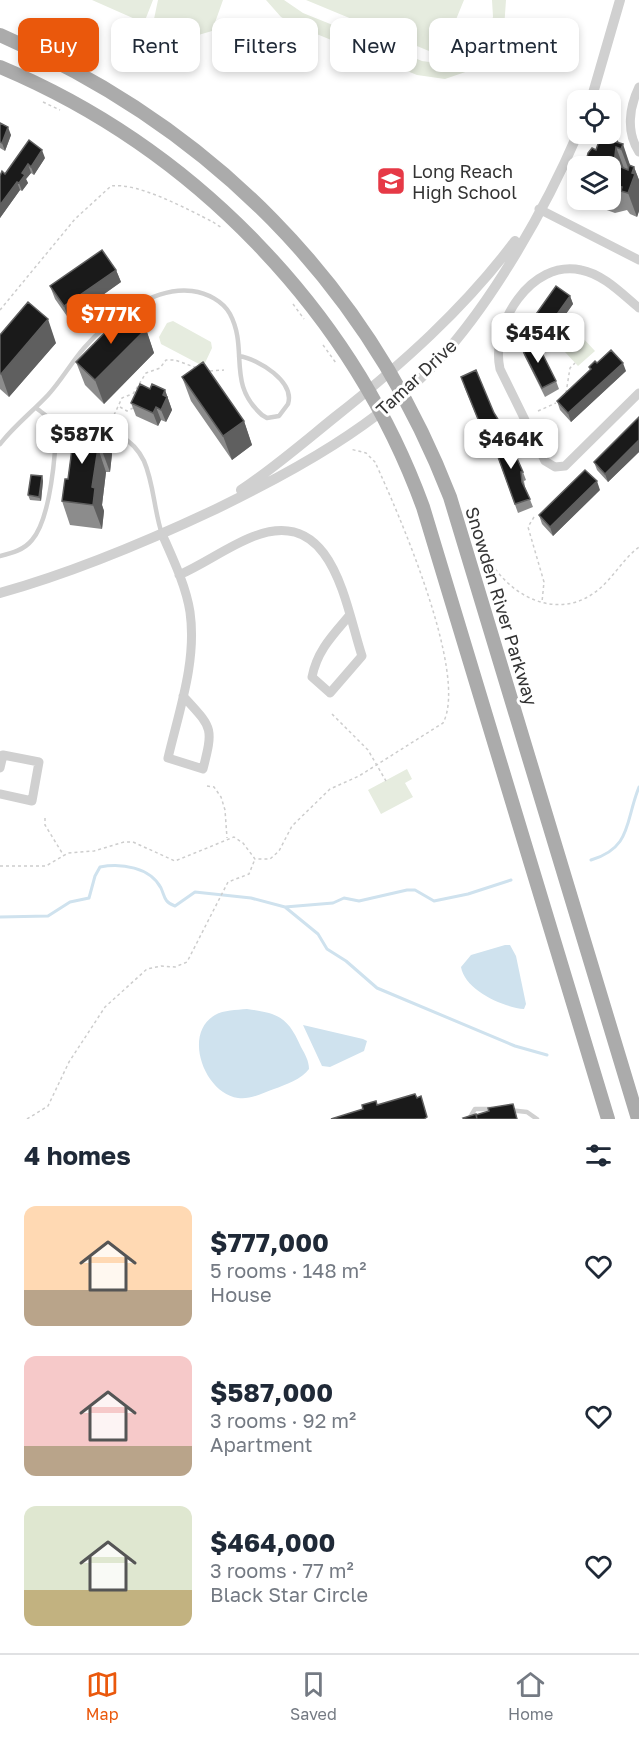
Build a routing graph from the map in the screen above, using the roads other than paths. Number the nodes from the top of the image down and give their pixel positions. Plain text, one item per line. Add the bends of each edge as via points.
1 (620, 0) edge
2 (0, 35) edge
3 (0, 67) edge
4 (639, 87) edge
5 (594, 90) edge
6 (572, 144) edge
7 (639, 152) edge
8 (539, 209) junction
9 (639, 260) edge
10 (639, 308) edge
11 (239, 356) junction
12 (392, 372) junction
13 (369, 391) junction
14 (404, 393) junction
15 (639, 393) edge
16 (36, 408) junction
17 (381, 411) junction
18 (56, 423) junction
19 (0, 444) edge
20 (211, 511) junction
21 (162, 534) junction
22 (0, 556) edge
23 (179, 575) junction
24 (0, 593) edge
25 (349, 616) junction
26 (183, 696) junction
27 (0, 768) edge
28 (0, 794) edge
29 (469, 1119) edge
30 (537, 1119) edge
31 (608, 1119) edge
32 (638, 1119) edge

1 - 5 street
2 - 12 main road, Snowden River Parkway via 75,70 144,111 219,169 288,234 362,327
3 - 13 main road via 62,96 127,134 202,192 296,286
4 - 7 street via 630,120 631,136
6 - 8 street, Tamar Drive
8 - 9 street
8 - 12 street, Tamar Drive via 475,289
8 - 14 street, Tamar Drive via 468,326
10 - 15 street via 590,272 569,269 547,273 527,289 508,316 497,354 500,369 545,461 555,467 565,466
11 - 11 lane via 242,390 249,402 267,418 279,416 288,404 287,391 265,364
11 - 16 lane via 230,315 218,302 185,290 157,293 96,336
12 - 13 street, Tamar Drive
12 - 14 main road, Snowden River Parkway
13 - 17 main road
13 - 20 street, Tamar Drive
14 - 17 street, Tamar Drive
14 - 32 main road, Snowden River Parkway via 450,497
16 - 18 lane
16 - 19 lane
17 - 20 street, Tamar Drive via 309,460
17 - 31 main road via 409,467 423,507
18 - 21 lane via 104,429 137,450 148,471
18 - 22 lane via 42,524 23,548
20 - 21 street, Tamar Drive
21 - 23 street
21 - 24 street, Tamar Drive via 74,570
23 - 25 street via 252,537 267,532 290,532 315,543 329,558
23 - 26 street via 191,626 191,657
25 - 25 street via 362,656 330,693 312,677 314,666 325,644
26 - 26 street via 168,758 203,769 210,731
27 - 28 street via 3,755 39,762 32,801
29 - 30 lane via 479,1108 527,1112

